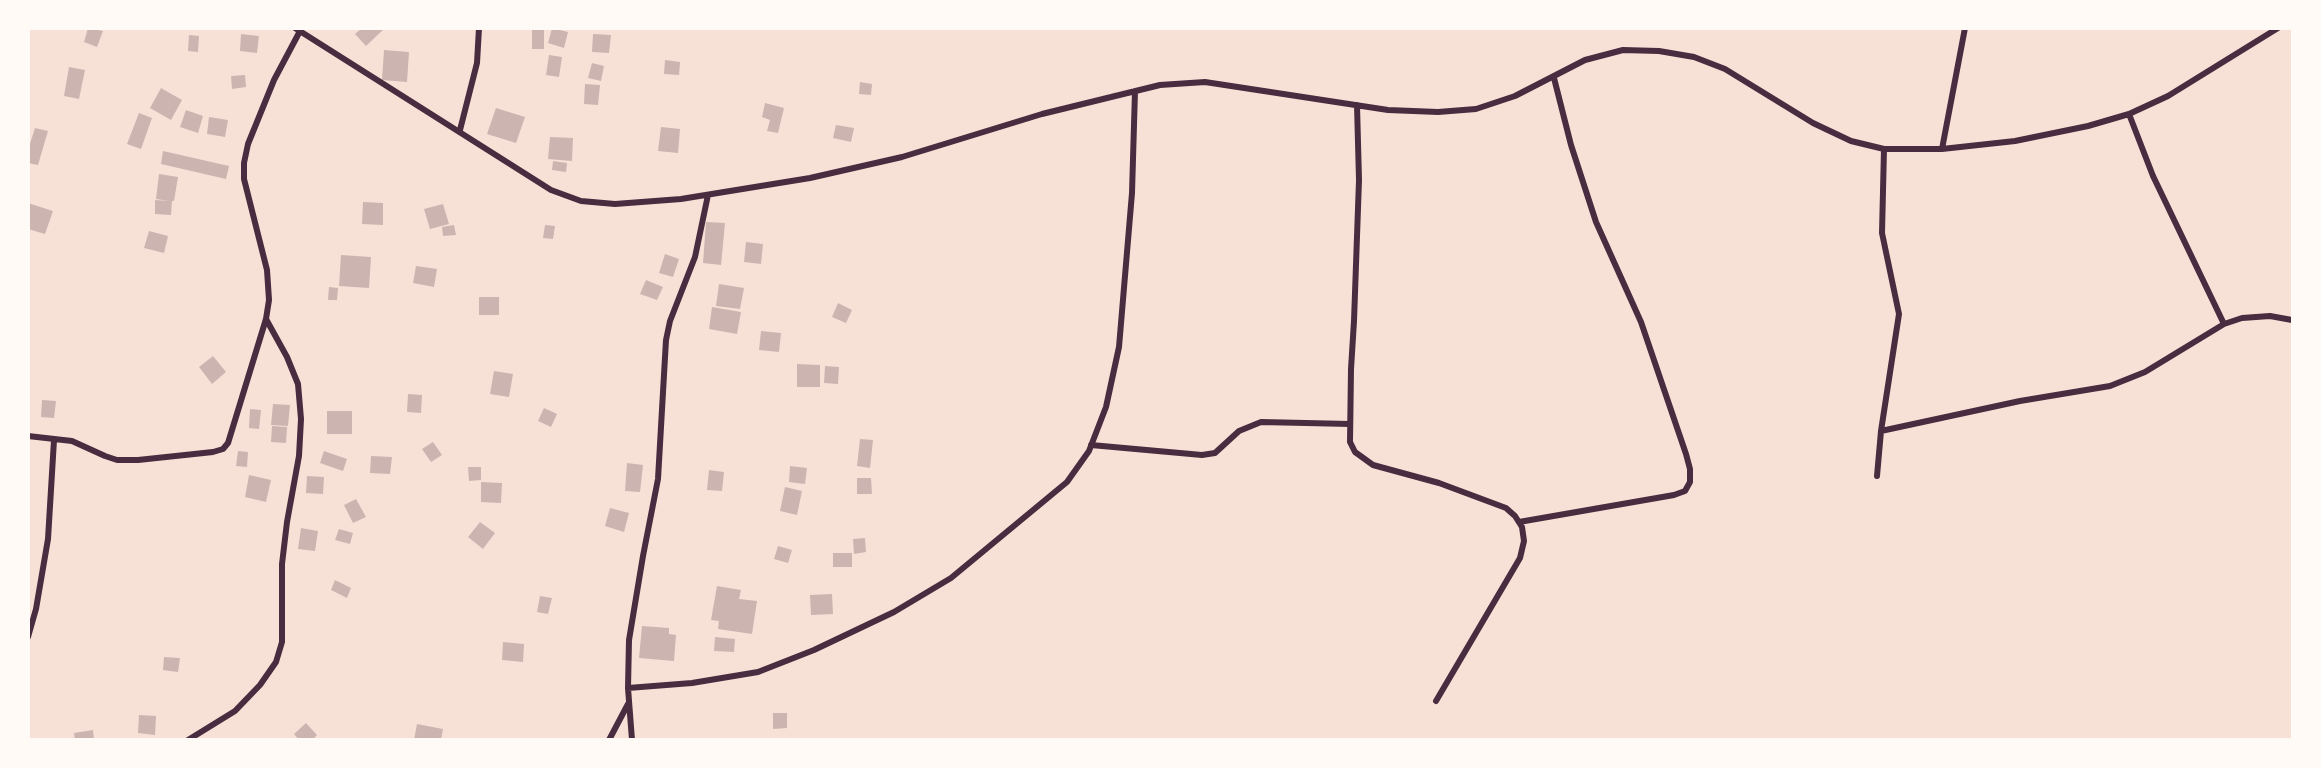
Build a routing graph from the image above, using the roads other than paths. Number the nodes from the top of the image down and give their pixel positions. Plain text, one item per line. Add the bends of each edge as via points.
1 (479, 28) edge
2 (1965, 28) edge
3 (2278, 28) edge
4 (298, 30) edge
5 (1554, 78) junction
6 (1135, 91) junction
7 (1357, 105) junction
8 (2129, 114) junction
9 (460, 130) junction
10 (1884, 149) junction
11 (1941, 149) junction
12 (708, 195) junction
13 (266, 319) junction
14 (2292, 320) edge
15 (2224, 324) junction
16 (1350, 424) junction
17 (1881, 431) junction
18 (28, 436) edge
19 (54, 440) junction
20 (1091, 445) junction
21 (1877, 476) dead end
22 (1519, 522) junction
23 (28, 637) edge
24 (628, 688) junction
25 (1436, 701) dead end
26 (628, 704) junction
27 (188, 740) edge
28 (609, 740) edge
29 (632, 740) edge

1 - 9 street via 477,63
2 - 11 street
3 - 8 street via 2178,90
4 - 9 street
4 - 13 street via 248,144 244,163 244,178 267,270
5 - 7 street via 1476,109 1438,112
5 - 10 street via 1585,60 1623,50 1694,57 1725,69 1813,123 1851,141
5 - 22 street via 1596,222 1641,322 1686,454 1690,482 1684,491 1674,495
6 - 7 street via 1205,82
6 - 12 street via 1042,114 902,157
6 - 20 street via 1132,193 1119,347 1106,407
7 - 16 street via 1359,180
8 - 11 street via 2015,141
8 - 15 street via 2153,177
9 - 12 street via 551,190 581,201 615,204
10 - 11 street
10 - 17 street via 1882,233 1899,314
12 - 24 street via 695,257 666,340 658,479 629,640
13 - 19 street via 231,435 223,449 117,460 72,441
13 - 27 street via 298,384 301,419 282,564 282,642 276,662 260,685 235,711
14 - 15 street via 2270,316
15 - 17 street via 2124,382
16 - 20 street via 1261,422 1239,431 1215,453 1202,455
16 - 22 street via 1354,452 1374,465 1439,483 1506,508
17 - 21 street
18 - 19 street
19 - 23 street via 48,538
20 - 24 street via 1067,482 951,578 894,612 758,672
22 - 25 street via 1524,541 1520,558
24 - 26 street
26 - 28 street
26 - 29 street

